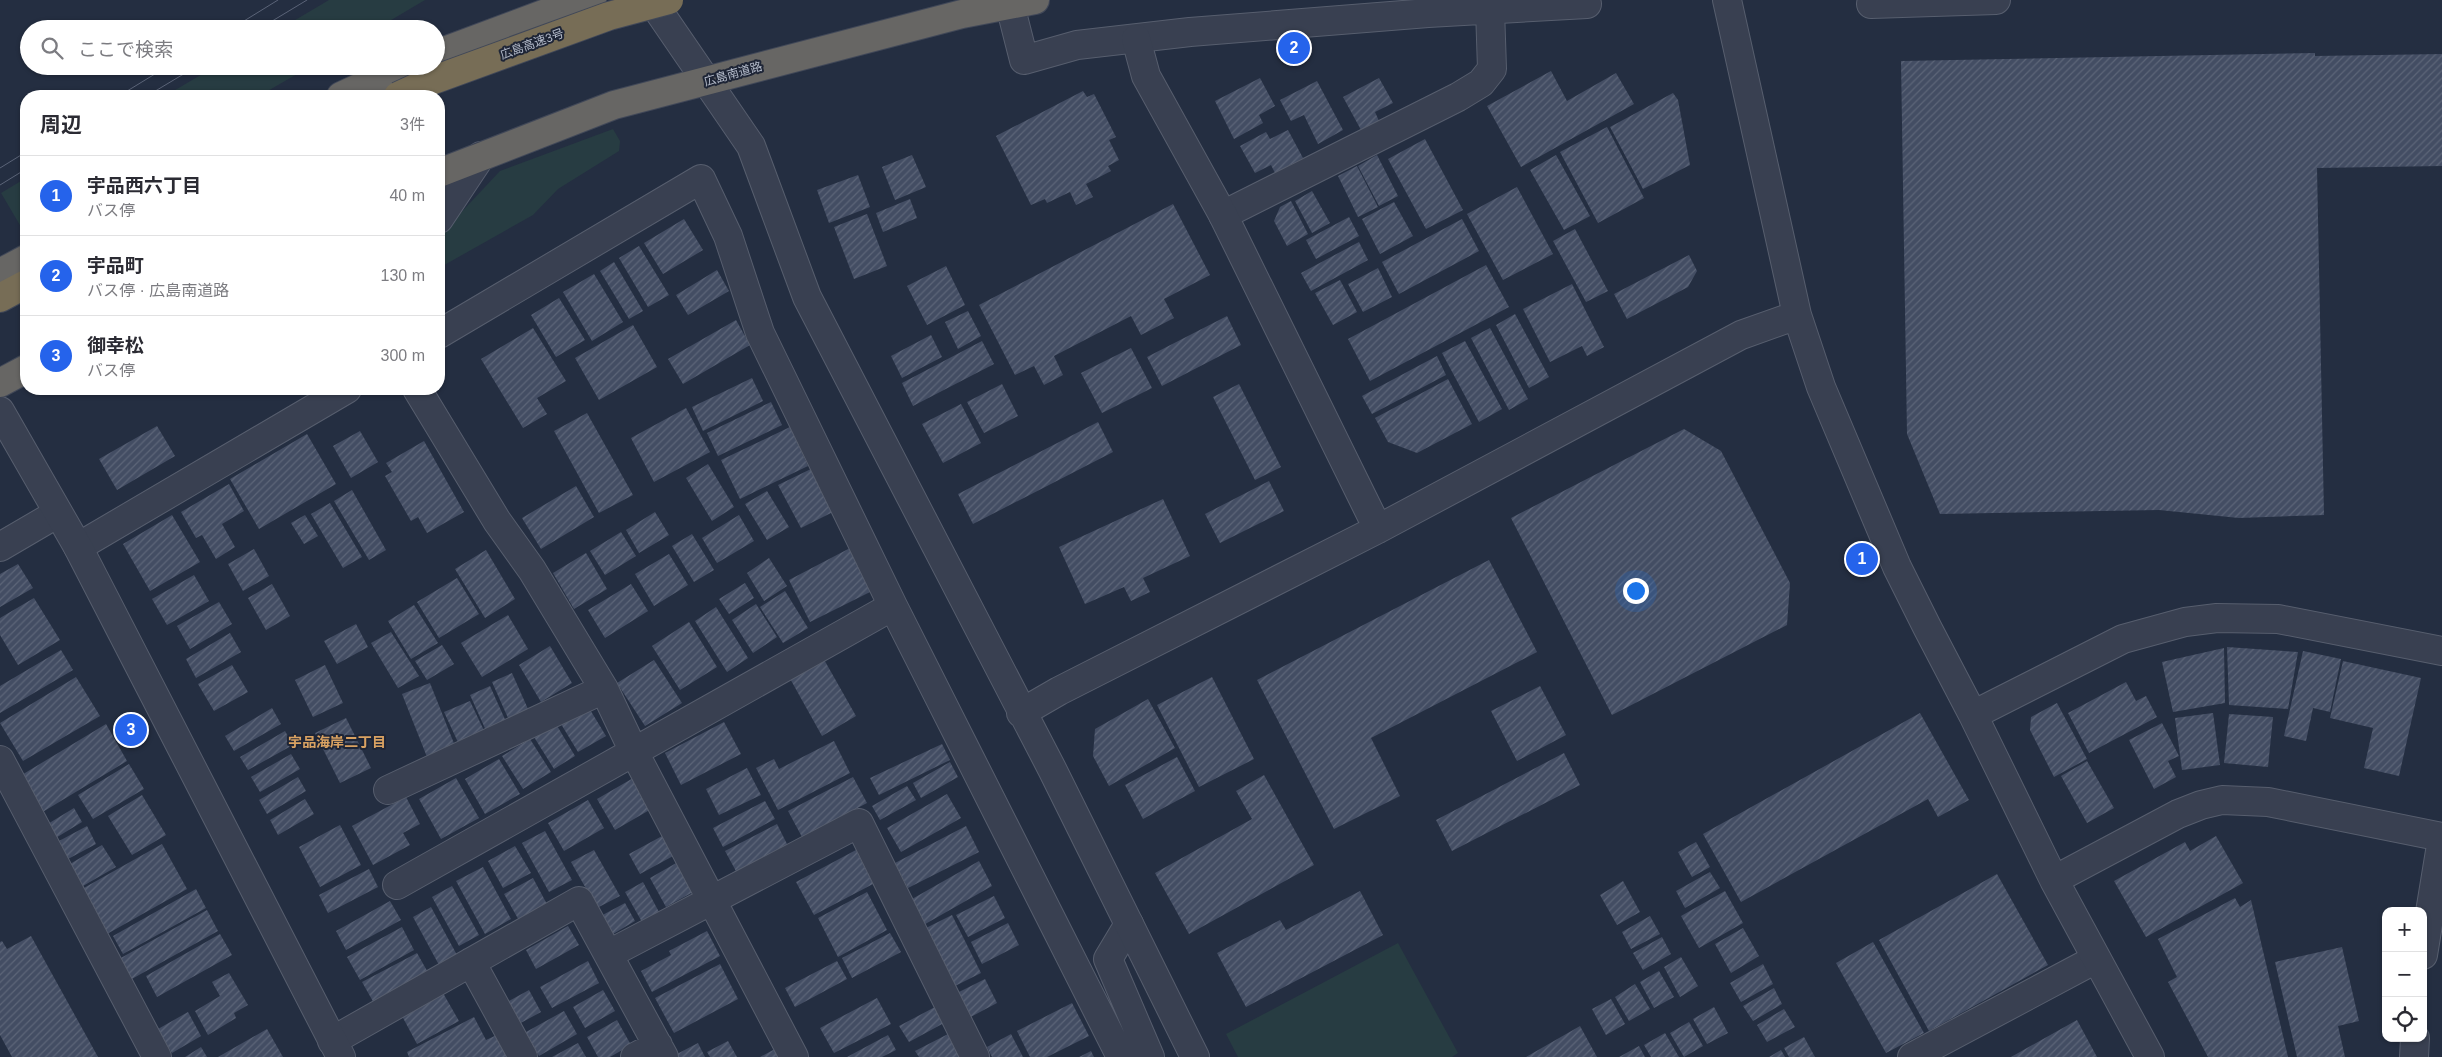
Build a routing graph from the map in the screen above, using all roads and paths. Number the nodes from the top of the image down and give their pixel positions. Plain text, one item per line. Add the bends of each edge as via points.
1 (592, 0) edge
2 (651, 0) edge
3 (669, 0) edge
4 (1727, 0) edge
5 (1996, 0) edge
6 (1023, 2) edge
7 (1587, 4) dead end
8 (1871, 4) dead end
9 (1435, 7) edge
10 (1490, 10) junction
11 (1136, 39) junction
12 (445, 51) edge
13 (386, 75) edge
14 (708, 82) junction
15 (353, 90) edge
16 (411, 90) edge
17 (480, 156) junction
18 (445, 171) edge
19 (445, 210) edge
20 (1223, 214) junction
21 (20, 262) edge
22 (0, 273) edge
23 (20, 287) edge
24 (0, 298) edge
25 (1797, 315) junction
26 (445, 330) edge
27 (20, 372) edge
28 (0, 382) edge
29 (337, 395) edge
30 (421, 395) edge
31 (0, 411) edge
32 (58, 513) junction
33 (1378, 529) junction
34 (0, 547) edge
35 (78, 547) junction
36 (893, 606) junction
37 (2442, 650) edge
38 (604, 689) junction
39 (1021, 713) junction
40 (1973, 715) junction
41 (633, 750) junction
42 (0, 760) edge
43 (388, 790) dead end
44 (2442, 838) edge
45 (2054, 880) junction
46 (397, 885) dead end
47 (712, 900) junction
48 (1129, 924) junction
49 (2423, 952) edge
50 (609, 954) junction
51 (2096, 959) junction
52 (471, 962) junction
53 (2415, 1042) edge
54 (337, 1049) edge
55 (653, 1053) edge
56 (157, 1057) edge
57 (523, 1057) edge
58 (794, 1057) edge
59 (976, 1057) edge
60 (1120, 1057) edge
61 (1150, 1057) edge
62 (1195, 1057) edge
63 (1912, 1057) edge
64 (2150, 1057) edge
65 (2414, 1057) edge

1 - 12 highway via 554,10
2 - 14 street
3 - 16 highway, 広島高速3号, bridge via 609,16
4 - 25 street
5 - 8 street
6 - 11 street via 1024,60 1078,46
6 - 14 highway, 広島南道路 via 962,14
7 - 10 street
9 - 10 street
9 - 11 street
10 - 20 street via 1492,69 1481,83
11 - 20 street via 1146,76
13 - 15 highway
14 - 17 highway, 広島南道路 via 614,105
14 - 39 street via 752,146 807,297
17 - 18 highway, 広島南道路
17 - 19 street
20 - 33 street
21 - 22 highway
23 - 24 highway
25 - 33 street via 1741,335
25 - 40 street via 1820,387 1897,567
26 - 36 street via 701,179 728,236 760,333
27 - 28 highway
29 - 35 street
30 - 38 street
31 - 32 street
32 - 34 street
32 - 35 street
33 - 39 street
35 - 54 street
36 - 41 street
36 - 60 street
37 - 40 street via 2278,619 2217,618 2186,622 2123,639
38 - 41 street
38 - 43 street
39 - 48 street
40 - 45 street
41 - 46 street
41 - 47 street
42 - 56 street
44 - 45 street via 2268,802 2222,800 2178,814
44 - 49 street
45 - 51 street
47 - 50 street
47 - 58 street
47 - 59 street via 859,823
48 - 61 street via 1108,959
48 - 62 street
50 - 52 street via 579,901
50 - 55 street
51 - 63 street
51 - 64 street
52 - 54 street
52 - 57 street
53 - 65 street

